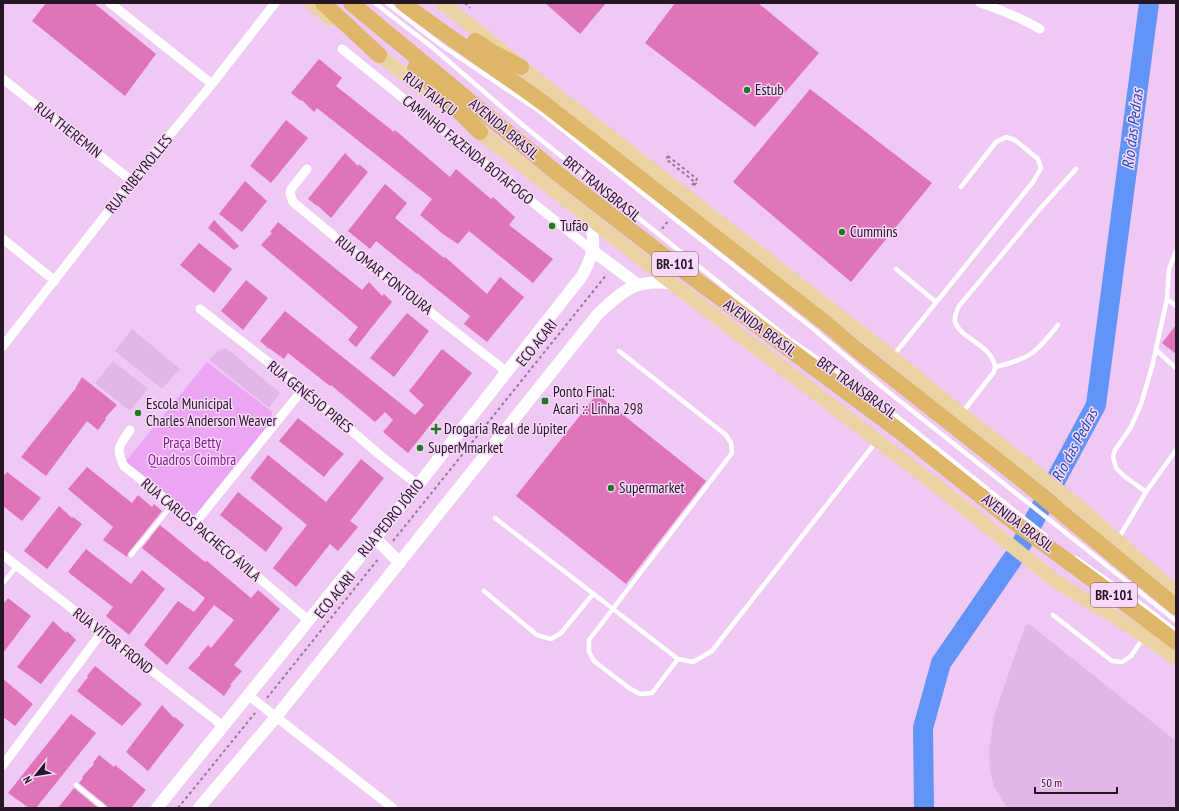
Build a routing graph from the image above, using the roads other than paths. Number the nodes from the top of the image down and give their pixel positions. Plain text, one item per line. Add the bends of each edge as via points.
1 (110, 3) edge
2 (274, 3) edge
3 (311, 3) edge
4 (322, 3) edge
5 (345, 3) edge
6 (351, 3) edge
7 (375, 3) edge
8 (387, 3) edge
9 (403, 3) edge
10 (416, 3) edge
11 (442, 3) edge
12 (980, 3) edge
13 (1040, 29) dead end
14 (342, 49) dead end
15 (379, 55) junction
16 (521, 67) junction
17 (3, 79) edge
18 (212, 84) junction
19 (480, 132) junction
20 (307, 169) dead end
21 (1076, 169) dead end
22 (132, 181) junction
23 (961, 187) dead end
24 (586, 215) junction
25 (3, 239) edge
26 (593, 251) junction
27 (1176, 251) edge
28 (896, 269) dead end
29 (55, 281) junction
30 (637, 284) junction
31 (673, 284) junction
32 (1168, 299) junction
33 (936, 302) junction
34 (1176, 306) edge
35 (200, 309) dead end
36 (1058, 325) dead end
37 (3, 346) edge
38 (1156, 350) junction
39 (619, 351) dead end
40 (892, 357) junction
41 (995, 367) junction
42 (1176, 368) edge
43 (507, 372) junction
44 (303, 389) junction
45 (961, 414) junction
46 (130, 430) dead end
47 (877, 440) junction
48 (1176, 450) edge
49 (1026, 474) junction
50 (418, 485) junction
51 (1146, 492) junction
52 (172, 505) junction
53 (1009, 512) junction
54 (495, 518) dead end
55 (1072, 520) junction
56 (195, 523) junction
57 (375, 538) junction
58 (1117, 541) junction
59 (3, 555) edge
60 (131, 555) dead end
61 (1072, 555) dead end
62 (400, 563) junction
63 (17, 566) junction
64 (3, 583) edge
65 (484, 591) dead end
66 (1176, 593) edge
67 (594, 594) junction
68 (1176, 607) edge
69 (614, 609) junction
70 (1053, 616) dead end
71 (308, 620) junction
72 (1176, 622) edge
73 (1176, 631) edge
74 (102, 632) junction
75 (1145, 636) junction
76 (1176, 642) edge
77 (1176, 658) edge
78 (678, 659) junction
79 (248, 695) junction
80 (276, 717) junction
81 (223, 726) junction
82 (3, 765) edge
83 (76, 786) dead end
84 (104, 808) edge
85 (158, 808) edge
86 (199, 808) edge
87 (393, 808) edge

1 - 18 street
2 - 18 street, RUA RIBEYROLLES
3 - 15 main road, RUA TAIAÇU
4 - 15 highway
5 - 19 highway
6 - 53 highway, AVENIDA BRASIL / BR-101 via 672,263
7 - 53 lane, BRT TRANSBRASIL via 782,333 869,394
8 - 55 lane, BRT TRANSBRASIL via 441,45 538,111 1019,496
9 - 49 highway, BR-101 via 546,105 856,349
10 - 16 highway via 492,52
11 - 16 main road
12 - 13 street via 1003,10
14 - 26 street, CAMINHO FAZENDA BOTAFOGO
15 - 19 main road, RUA TAIAÇU
16 - 40 main road
17 - 22 street, RUA THEREMIN
18 - 22 street, RUA RIBEYROLLES
19 - 24 main road, RUA TAIAÇU
20 - 43 street, RUA OMAR FONTOURA via 291,189 293,202
21 - 41 lane via 1038,210 957,310 957,326 992,356
22 - 29 street, RUA RIBEYROLLES
23 - 33 lane via 996,142 1006,137 1015,140 1038,159 1041,168 1033,182
24 - 26 main road, RUA PEDRO JÓRIO via 594,237
24 - 31 main road, AVENIDA BRASIL
25 - 29 street
26 - 30 main road
26 - 43 main road, RUA PEDRO JÓRIO via 582,276
27 - 32 lane via 1169,269
28 - 33 lane
29 - 37 street, RUA RIBEYROLLES
30 - 31 main road
30 - 62 main road via 616,297 598,314
31 - 47 main road, AVENIDA BRASIL
32 - 34 lane
32 - 38 lane
33 - 40 lane
35 - 44 street, RUA GENÉSIO PIRES
36 - 41 lane via 1029,356
38 - 42 lane
38 - 51 lane via 1141,404 1113,457 1116,468
39 - 69 lane via 726,436 731,443 732,453
40 - 45 main road
41 - 45 lane via 994,372
43 - 50 main road, RUA PEDRO JÓRIO
44 - 50 street, RUA GENÉSIO PIRES
44 - 56 street
45 - 49 main road
46 - 52 street, RUA CARLOS PACHECO ÁVILA via 118,448 124,466
47 - 75 main road, AVENIDA BRASIL via 1038,567
47 - 78 lane via 712,651 693,662
48 - 51 lane
49 - 55 highway, BR-101
50 - 57 main road, RUA PEDRO JÓRIO
51 - 58 lane
52 - 56 street, RUA CARLOS PACHECO ÁVILA
52 - 60 lane
53 - 76 highway, AVENIDA BRASIL / BR-101
54 - 67 lane
55 - 58 main road
55 - 68 highway, BR-101
55 - 72 lane, BRT TRANSBRASIL
56 - 71 street, RUA CARLOS PACHECO ÁVILA
57 - 62 main road
57 - 71 main road, RUA PEDRO JÓRIO
58 - 66 main road
59 - 63 street, RUA VÍTOR FROND
61 - 73 lane
62 - 80 main road
63 - 64 lane
63 - 74 street, RUA VÍTOR FROND
65 - 67 lane via 537,635 551,638 561,633
67 - 69 lane
69 - 78 lane
69 - 78 lane via 589,640 589,652 594,661 640,694 652,693
70 - 75 lane via 1112,661 1122,662 1131,656
71 - 79 main road, RUA PEDRO JÓRIO
74 - 81 street, RUA VÍTOR FROND
74 - 82 street
75 - 77 main road, AVENIDA BRASIL
79 - 80 street
79 - 81 main road, RUA PEDRO JÓRIO
80 - 86 main road
80 - 87 street
81 - 85 main road, RUA PEDRO JÓRIO
83 - 84 lane

